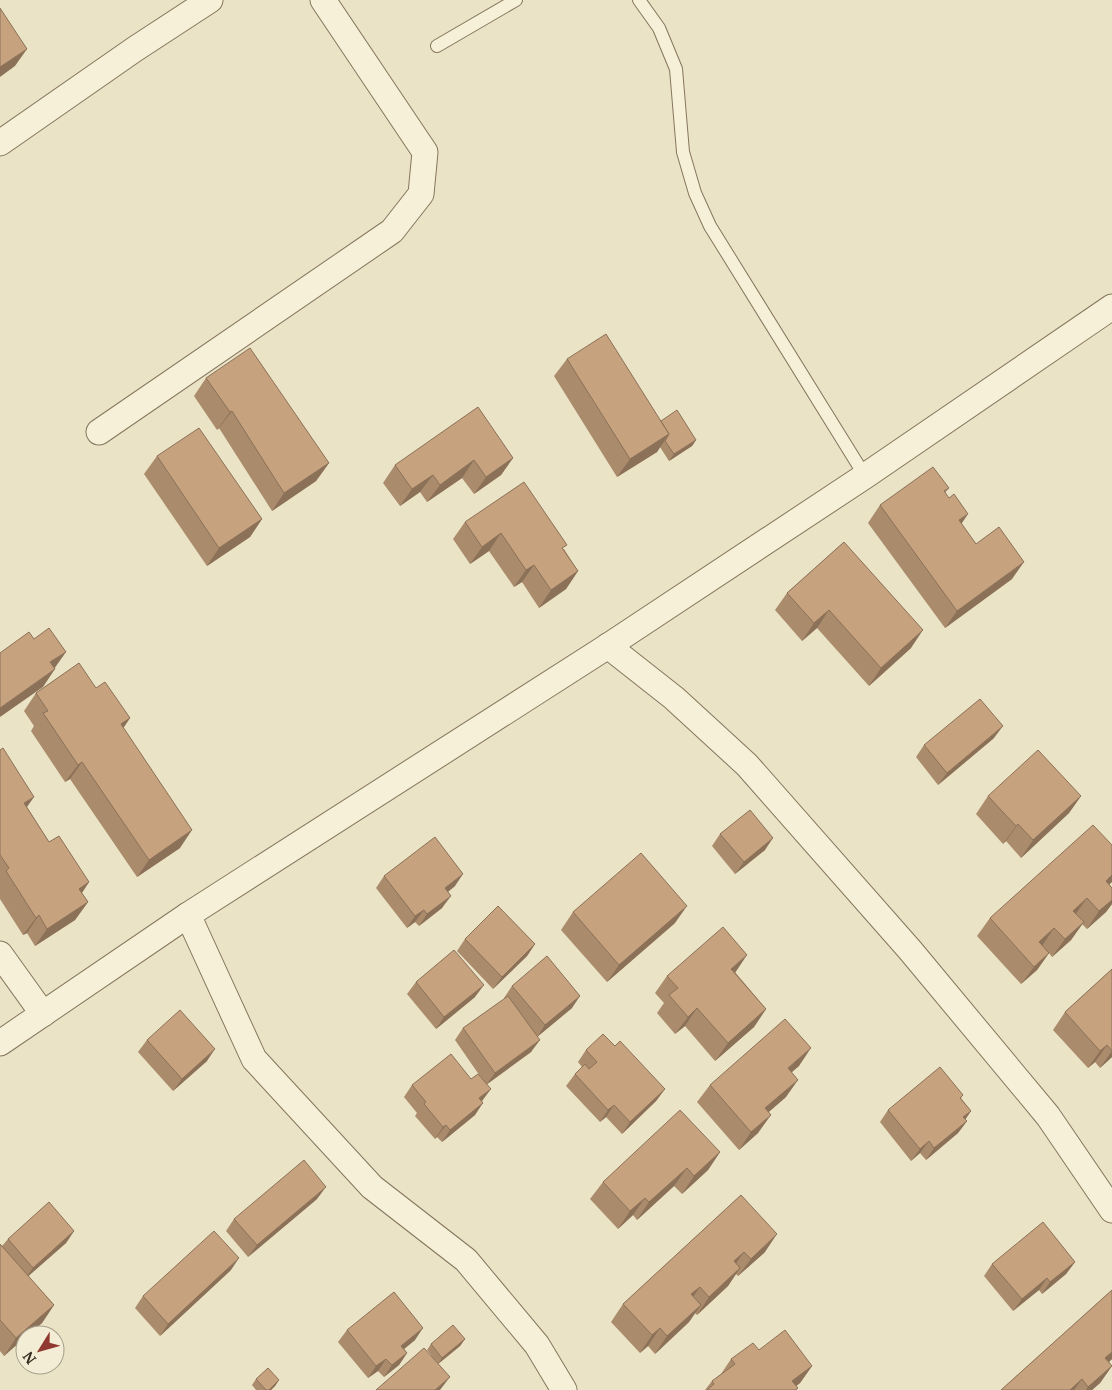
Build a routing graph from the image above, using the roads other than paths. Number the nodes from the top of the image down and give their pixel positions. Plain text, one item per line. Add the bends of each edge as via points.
1 (210, 0) edge
2 (323, 0) edge
3 (516, 0) edge
4 (639, 0) edge
5 (437, 46) dead end
6 (0, 143) edge
7 (1112, 307) edge
8 (98, 432) dead end
9 (865, 476) junction
10 (608, 646) junction
11 (188, 915) junction
12 (0, 954) edge
13 (43, 1014) junction
14 (0, 1043) edge
15 (1112, 1210) edge
16 (564, 1390) edge

1 - 6 street
2 - 8 street via 425,152 421,194 392,231
3 - 5 lane
4 - 9 lane via 659,28 676,69 683,152 694,194 710,226
7 - 9 street
9 - 10 street
10 - 11 street
10 - 15 street via 674,698 748,765 910,950 1048,1116
11 - 13 street
11 - 16 street via 254,1060 372,1187 466,1260 537,1345
12 - 13 street
13 - 14 street

